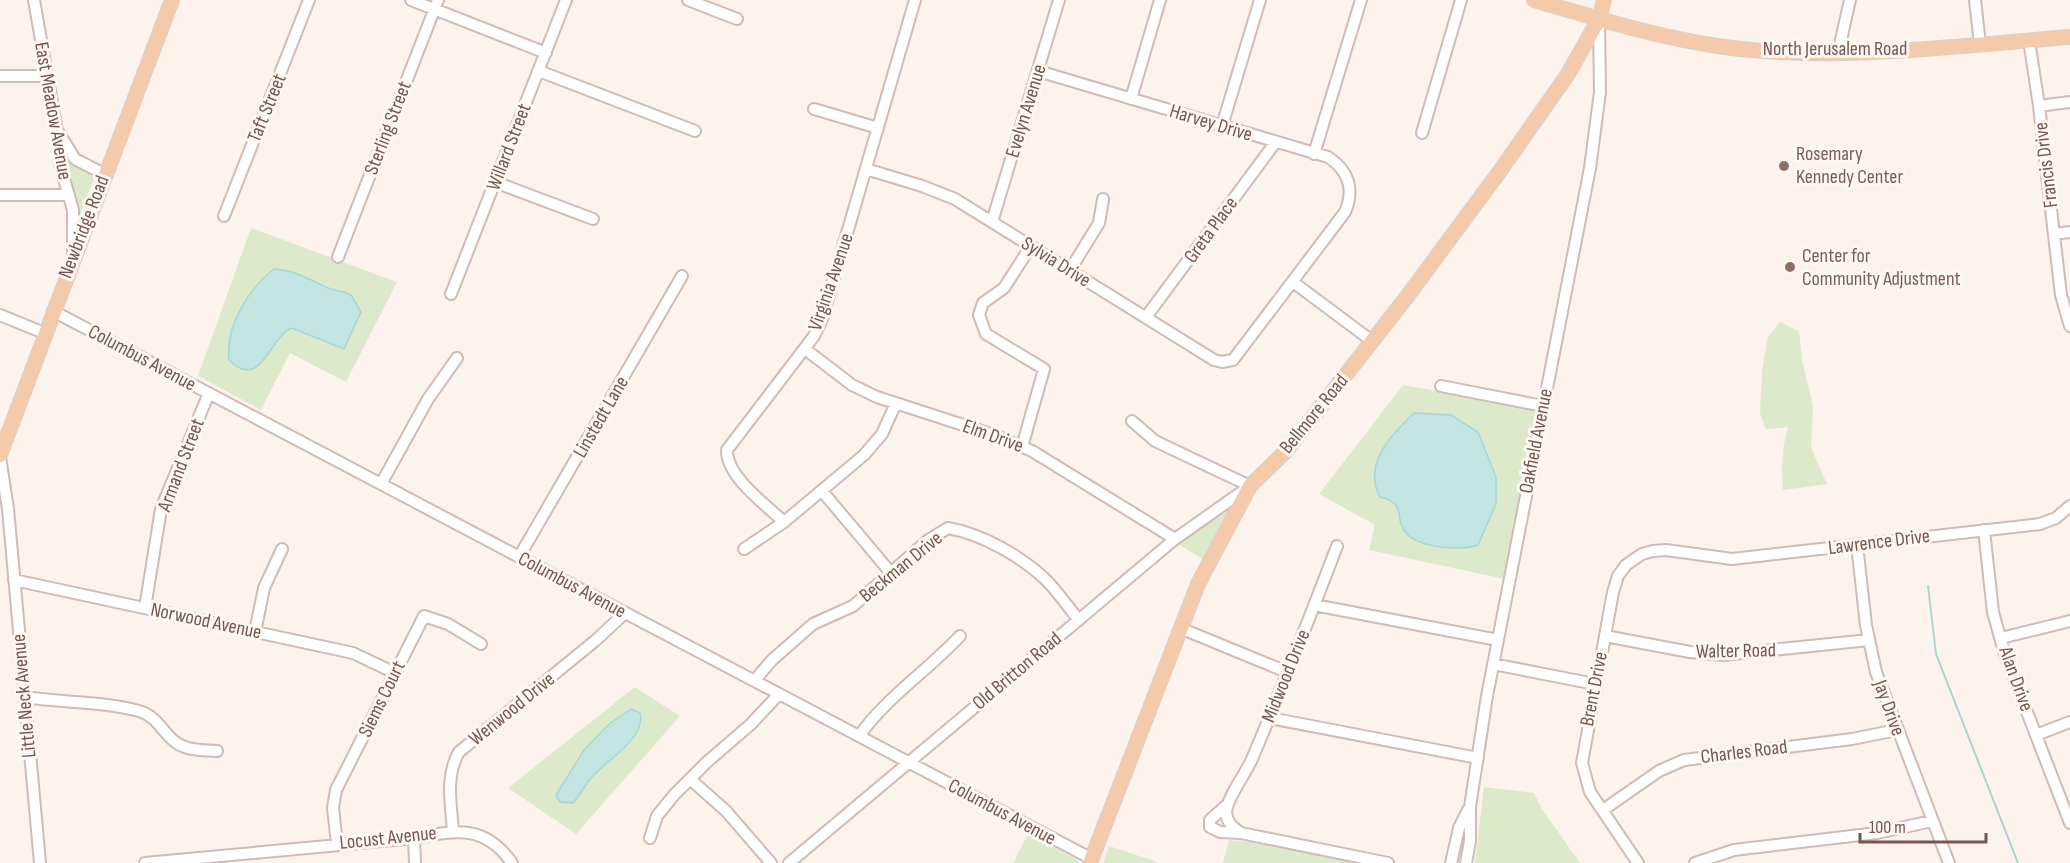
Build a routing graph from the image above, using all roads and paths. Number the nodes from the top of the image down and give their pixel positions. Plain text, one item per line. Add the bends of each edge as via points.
1 (34, 0) edge
2 (172, 0) edge
3 (309, 0) edge
4 (411, 0) edge
5 (566, 0) edge
6 (688, 0) edge
7 (915, 0) edge
8 (1059, 0) edge
9 (1160, 0) edge
10 (1260, 0) edge
11 (1360, 0) edge
12 (1461, 0) edge
13 (1534, 0) edge
14 (1604, 0) edge
15 (1850, 0) edge
16 (1975, 0) edge
17 (436, 5) edge
18 (1599, 19) junction
19 (737, 20) dead end
20 (2070, 37) edge
21 (2029, 40) junction
22 (1980, 44) junction
23 (546, 53) junction
24 (1838, 53) junction
25 (539, 71) junction
26 (1038, 72) junction
27 (0, 76) edge
28 (48, 76) junction
29 (1131, 99) junction
30 (2070, 102) edge
31 (2039, 106) junction
32 (814, 109) dead end
33 (1222, 126) junction
34 (878, 128) junction
35 (57, 131) junction
36 (695, 131) dead end
37 (1422, 133) dead end
38 (1275, 143) junction
39 (1314, 154) junction
40 (866, 169) junction
41 (104, 174) junction
42 (495, 182) junction
43 (0, 195) edge
44 (68, 195) junction
45 (1102, 199) dead end
46 (224, 216) dead end
47 (593, 219) dead end
48 (992, 222) junction
49 (2070, 232) edge
50 (2054, 234) junction
51 (1030, 246) junction
52 (73, 257) junction
53 (338, 257) dead end
54 (1070, 270) junction
55 (682, 276) dead end
56 (1293, 282) junction
57 (451, 294) dead end
58 (53, 311) junction
59 (0, 315) edge
60 (1146, 317) junction
61 (2070, 326) edge
62 (44, 333) junction
63 (1372, 341) junction
64 (805, 349) junction
65 (457, 358) dead end
66 (1441, 386) dead end
67 (209, 393) junction
68 (896, 404) junction
69 (1543, 406) junction
70 (1132, 421) dead end
71 (1022, 447) junction
72 (0, 456) edge
73 (381, 484) junction
74 (1250, 486) junction
75 (822, 491) junction
76 (2070, 507) edge
77 (784, 522) junction
78 (1984, 530) junction
79 (1175, 538) junction
80 (1857, 545) junction
81 (1337, 546) dead end
82 (282, 549) dead end
83 (744, 549) dead end
84 (1684, 553) joint
85 (519, 557) junction
86 (891, 573) junction
87 (14, 580) junction
88 (1314, 605) junction
89 (145, 608) junction
90 (625, 613) junction
91 (1079, 620) junction
92 (2070, 621) edge
93 (1180, 628) junction
94 (255, 632) junction
95 (960, 636) dead end
96 (1605, 636) junction
97 (2001, 638) junction
98 (1498, 640) junction
99 (1869, 640) junction
100 (481, 644) dead end
101 (1493, 664) junction
102 (1287, 672) junction
103 (395, 673) junction
104 (754, 681) junction
105 (1595, 684) junction
106 (779, 694) junction
107 (26, 697) junction
108 (1270, 718) junction
109 (2070, 722) edge
110 (1897, 730) junction
111 (2036, 735) junction
112 (859, 736) junction
113 (217, 751) dead end
114 (1478, 758) junction
115 (910, 763) junction
116 (690, 779) junction
117 (1228, 804) junction
118 (1470, 807) junction
119 (1603, 810) junction
120 (1932, 821) junction
121 (2070, 823) edge
122 (453, 831) junction
123 (1241, 833) junction
124 (414, 838) junction
125 (650, 838) dead end
126 (337, 844) junction
127 (1091, 861) edge
128 (173, 862) edge
129 (40, 863) edge
130 (145, 863) edge
131 (415, 863) edge
132 (512, 863) edge
133 (771, 863) edge
134 (789, 863) edge
135 (1388, 863) edge
136 (1451, 863) edge
137 (1466, 863) edge
138 (1638, 863) edge
139 (1695, 863) edge
140 (1949, 863) edge

1 - 28 street, East Meadow Avenue
2 - 41 main road, Newbridge Road
3 - 46 street, Taft Street
4 - 17 street
5 - 23 street, Willard Street
6 - 19 street
7 - 34 street, Virginia Avenue
8 - 26 street, Evelyn Avenue
9 - 29 street
10 - 33 street
11 - 39 street
12 - 37 street
13 - 18 main road, North Jerusalem Road
14 - 18 main road, Bellmore Road
15 - 24 street
16 - 22 street
17 - 23 street
17 - 53 street, Sterling Street
18 - 24 main road, North Jerusalem Road via 1726,47
18 - 63 main road, Bellmore Road via 1568,74 1500,171
18 - 69 street, Oakfield Avenue via 1600,92 1590,168
20 - 21 main road, North Jerusalem Road
21 - 22 main road, North Jerusalem Road
21 - 31 street, Francis Drive
22 - 24 main road, North Jerusalem Road
23 - 25 street, Willard Street
25 - 36 street
25 - 42 street, Willard Street
26 - 29 street, Harvey Drive
26 - 48 street, Evelyn Avenue
27 - 28 street
28 - 35 street, East Meadow Avenue
29 - 33 street, Harvey Drive
30 - 31 street
31 - 50 street, Francis Drive
32 - 34 street
33 - 38 street, Harvey Drive
34 - 40 street, Virginia Avenue
35 - 41 street via 75,159
35 - 44 street, East Meadow Avenue
38 - 39 street, Harvey Drive
38 - 60 street, Greta Place
39 - 56 street, Harvey Drive via 1338,164 1347,177 1350,195 1347,206
40 - 48 street, Sylvia Drive via 941,193
40 - 64 street, Virginia Avenue via 822,319
41 - 52 main road, Newbridge Road
42 - 47 street
42 - 57 street, Willard Street
43 - 44 street
44 - 52 street, East Meadow Avenue via 74,222
45 - 54 street via 1099,223
48 - 51 street, Sylvia Drive
49 - 50 street
50 - 61 street, Francis Drive via 2061,295
51 - 54 street, Sylvia Drive
51 - 71 street via 1004,288 983,303 979,315 981,324 995,340 1044,369
52 - 58 main road, Newbridge Road
54 - 60 street, Sylvia Drive
55 - 85 street, Linstedt Lane
56 - 60 street, Sylvia Drive via 1239,355 1227,362 1214,360
56 - 63 street
58 - 62 main road, Newbridge Road
58 - 67 street, Columbus Avenue
59 - 62 street
62 - 72 main road, Newbridge Road
63 - 74 main road, Bellmore Road via 1286,451
64 - 68 street, Elm Drive via 852,384
64 - 77 street, Virginia Avenue via 727,450 726,458 732,471
65 - 73 street via 428,399
66 - 69 street
67 - 73 street, Columbus Avenue
67 - 89 street, Armand Street via 161,509
68 - 71 street, Elm Drive
68 - 75 street via 876,443
69 - 98 street, Oakfield Avenue
70 - 74 street via 1155,441
71 - 79 street, Elm Drive
72 - 87 street, Little Neck Avenue
73 - 85 street, Columbus Avenue
74 - 79 street, Old Britton Road
74 - 93 main road, Bellmore Road via 1206,566
75 - 77 street
75 - 86 street
76 - 78 street, Lawrence Drive via 2048,522
77 - 83 street
78 - 80 street, Lawrence Drive
78 - 97 street, Alan Drive via 1993,612
79 - 91 street, Old Britton Road
80 - 84 street, Lawrence Drive via 1732,559
80 - 99 street, Jay Drive
81 - 88 street, Midwood Drive
82 - 94 street via 264,588
84 - 96 street, Brent Drive via 1653,551 1626,565 1613,592
85 - 90 street, Columbus Avenue
86 - 91 street, Beckman Drive via 937,533 948,528 960,531 991,543 1033,568
86 - 104 street, Beckman Drive via 853,606 813,624
87 - 89 street, Norwood Avenue
87 - 107 street, Little Neck Avenue
88 - 98 street
88 - 102 street, Midwood Drive
89 - 94 street, Norwood Avenue
90 - 104 street, Columbus Avenue
90 - 122 street, Wenwood Drive via 459,752 450,782
91 - 115 street, Old Britton Road
92 - 97 street
93 - 102 street
93 - 127 main road, Bellmore Road
94 - 103 street, Norwood Avenue via 353,653
95 - 112 street via 874,715
96 - 99 street, Walter Road via 1723,655
96 - 105 street, Brent Drive
97 - 111 street, Alan Drive
98 - 101 street, Oakfield Avenue
99 - 110 street, Jay Drive
100 - 103 street, Siems Court via 448,624 424,616
101 - 105 street
101 - 114 street, Oakfield Avenue
102 - 108 street, Midwood Drive
103 - 126 street, Siems Court via 334,797
104 - 106 street, Columbus Avenue
105 - 119 street, Brent Drive via 1582,764 1590,792
106 - 112 street, Columbus Avenue
106 - 116 street
107 - 113 street via 141,711 156,719 184,747
107 - 129 street, Little Neck Avenue
108 - 114 street
108 - 117 street, Midwood Drive
109 - 111 street
110 - 119 street, Charles Road via 1684,760 1659,771
110 - 120 street, Jay Drive
111 - 121 street, Alan Drive
112 - 115 street, Columbus Avenue
114 - 118 street, Oakfield Avenue
115 - 127 street, Columbus Avenue
115 - 134 street, Old Britton Road
116 - 125 street via 657,816
116 - 133 street via 726,811
117 - 123 street via 1228,823
117 - 123 street, Midwood Drive via 1212,816 1210,828
118 - 136 street via 1459,828
118 - 137 street, Oakfield Avenue
119 - 138 street, Brent Drive
120 - 139 street via 1877,833 1734,850
120 - 140 street, Jay Drive
122 - 124 street, Locust Avenue
122 - 132 street, Locust Avenue via 485,838
123 - 135 street
124 - 126 street, Locust Avenue
124 - 131 street
126 - 128 street, Locust Avenue
128 - 130 street, Locust Avenue

